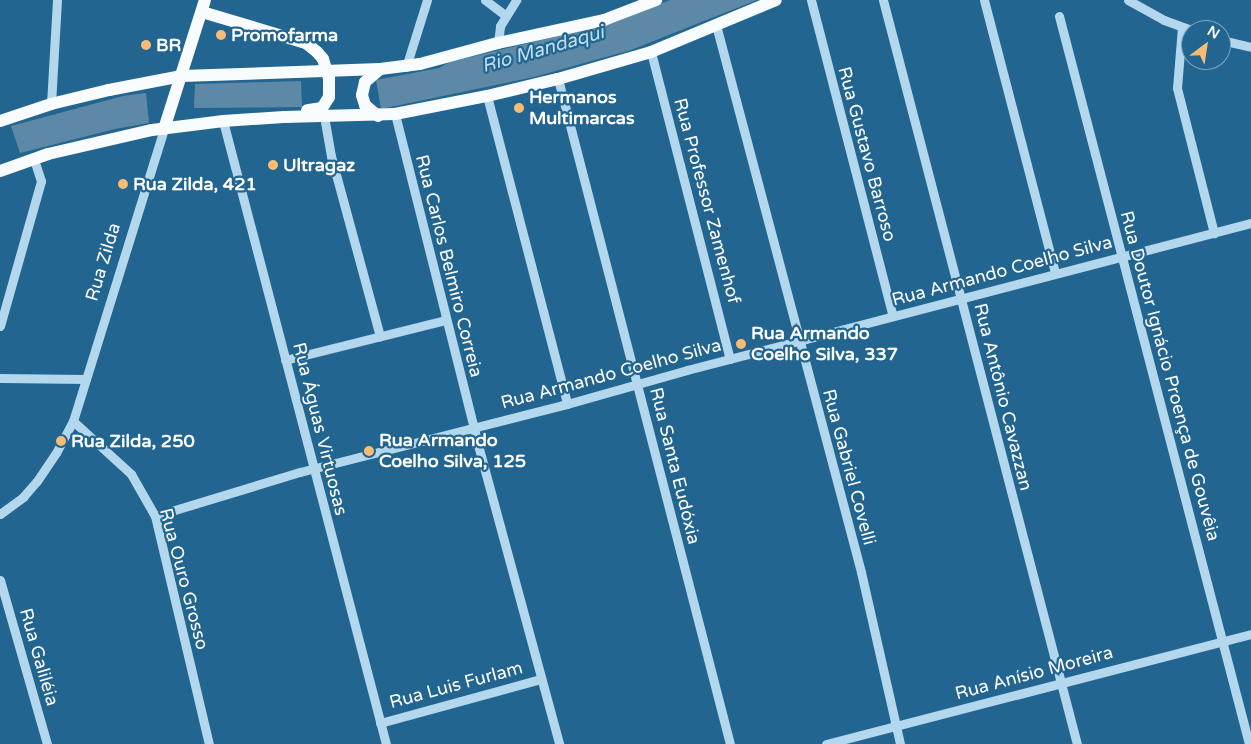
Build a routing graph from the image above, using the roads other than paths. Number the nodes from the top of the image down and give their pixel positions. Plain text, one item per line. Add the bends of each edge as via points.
1 (57, 0) edge
2 (427, 0) edge
3 (485, 0) edge
4 (516, 0) edge
5 (656, 0) edge
6 (776, 0) edge
7 (811, 0) edge
8 (883, 0) edge
9 (984, 0) edge
10 (1128, 0) edge
11 (204, 6) edge
12 (506, 16) junction
13 (1059, 16) dead end
14 (716, 26) junction
15 (1181, 26) edge
16 (1231, 42) edge
17 (498, 43) junction
18 (1251, 47) edge
19 (651, 52) junction
20 (1181, 64) edge
21 (406, 67) junction
22 (380, 69) junction
23 (326, 70) junction
24 (182, 76) junction
25 (558, 79) junction
26 (487, 96) junction
27 (51, 104) junction
28 (395, 114) junction
29 (324, 116) junction
30 (378, 116) junction
31 (284, 117) junction
32 (1, 119) edge
33 (222, 121) junction
34 (164, 129) junction
35 (34, 159) junction
36 (0, 171) edge
37 (1251, 223) edge
38 (1214, 233) junction
39 (1122, 256) junction
40 (1055, 273) junction
41 (961, 299) junction
42 (892, 316) junction
43 (446, 320) junction
44 (0, 326) edge
45 (380, 336) junction
46 (799, 341) junction
47 (730, 359) junction
48 (285, 360) junction
49 (0, 378) edge
50 (86, 379) junction
51 (638, 384) junction
52 (567, 404) junction
53 (73, 421) junction
54 (474, 428) junction
55 (313, 469) junction
56 (0, 514) edge
57 (155, 516) junction
58 (0, 580) edge
59 (1251, 634) edge
60 (1222, 641) junction
61 (541, 679) junction
62 (1061, 683) junction
63 (380, 723) junction
64 (895, 726) junction
65 (47, 744) edge
66 (209, 744) edge
67 (386, 744) edge
68 (559, 744) edge
69 (730, 744) edge
70 (826, 744) edge
71 (900, 744) edge
72 (1077, 744) edge
73 (1249, 744) edge

1 - 27 street
2 - 21 street
3 - 12 street
4 - 12 street
5 - 17 main road via 604,20
6 - 14 main road
7 - 42 street, Rua Gustavo Barroso
8 - 41 street, Rua Antônio Cavazzan
9 - 40 street
10 - 15 street
11 - 23 main road via 306,43 317,52
11 - 24 main road, Rua Zilda
12 - 17 street via 500,26
13 - 39 street, Rua Doutor Ignácio Proença de Gouvêia
14 - 19 main road
14 - 46 street, Rua Gabriel Covelli
16 - 18 street
17 - 21 main road
19 - 25 main road
19 - 47 street, Rua Professor Zamenhof
20 - 38 street via 1177,88
21 - 22 main road
22 - 23 main road
22 - 30 main road via 366,82 362,95 365,105
23 - 24 main road
23 - 31 main road via 330,88 323,107 291,112
24 - 27 main road
24 - 34 main road, Rua Zilda
25 - 26 main road
25 - 51 street, Rua Santa Eudóxia
26 - 28 main road
26 - 52 street
27 - 32 main road
28 - 30 main road
28 - 43 street, Rua Carlos Belmiro Correia
29 - 30 main road
29 - 31 main road
29 - 45 street
31 - 33 main road
33 - 34 main road
33 - 48 street, Rua Águas Virtuosas
34 - 35 main road
34 - 50 street, Rua Zilda
35 - 36 main road
35 - 44 street via 40,181
37 - 38 street, Rua Armando Coelho Silva
38 - 39 street, Rua Armando Coelho Silva
39 - 40 street, Rua Armando Coelho Silva
39 - 60 street, Rua Doutor Ignácio Proença de Gouvêia
40 - 41 street, Rua Armando Coelho Silva
41 - 42 street, Rua Armando Coelho Silva
41 - 62 street, Rua Antônio Cavazzan
42 - 46 street, Rua Armando Coelho Silva
43 - 45 street
43 - 54 street, Rua Carlos Belmiro Correia
45 - 48 street
46 - 47 street, Rua Armando Coelho Silva
46 - 64 street, Rua Gabriel Covelli via 861,572
47 - 51 street, Rua Armando Coelho Silva
48 - 55 street, Rua Águas Virtuosas
49 - 50 street
50 - 53 street, Rua Zilda
51 - 52 street, Rua Armando Coelho Silva
51 - 69 street, Rua Santa Eudóxia
52 - 54 street, Rua Armando Coelho Silva
53 - 56 street, Rua Zilda via 37,481 23,497
53 - 57 street, Rua Ouro Grosso via 130,474
54 - 55 street, Rua Armando Coelho Silva
54 - 61 street, Rua Carlos Belmiro Correia
55 - 57 street, Rua Armando Coelho Silva
55 - 63 street, Rua Águas Virtuosas
57 - 66 street, Rua Ouro Grosso
58 - 65 street, Rua Galiléia
59 - 60 street, Rua Anísio Moreira
60 - 62 street, Rua Anísio Moreira
60 - 73 street, Rua Doutor Ignácio Proença de Gouvêia
61 - 63 street, Rua Luis Furlam
61 - 68 street, Rua Carlos Belmiro Correia
62 - 64 street, Rua Anísio Moreira
62 - 72 street, Rua Antônio Cavazzan
63 - 67 street, Rua Águas Virtuosas
64 - 70 street, Rua Anísio Moreira
64 - 71 street, Rua Gabriel Covelli

